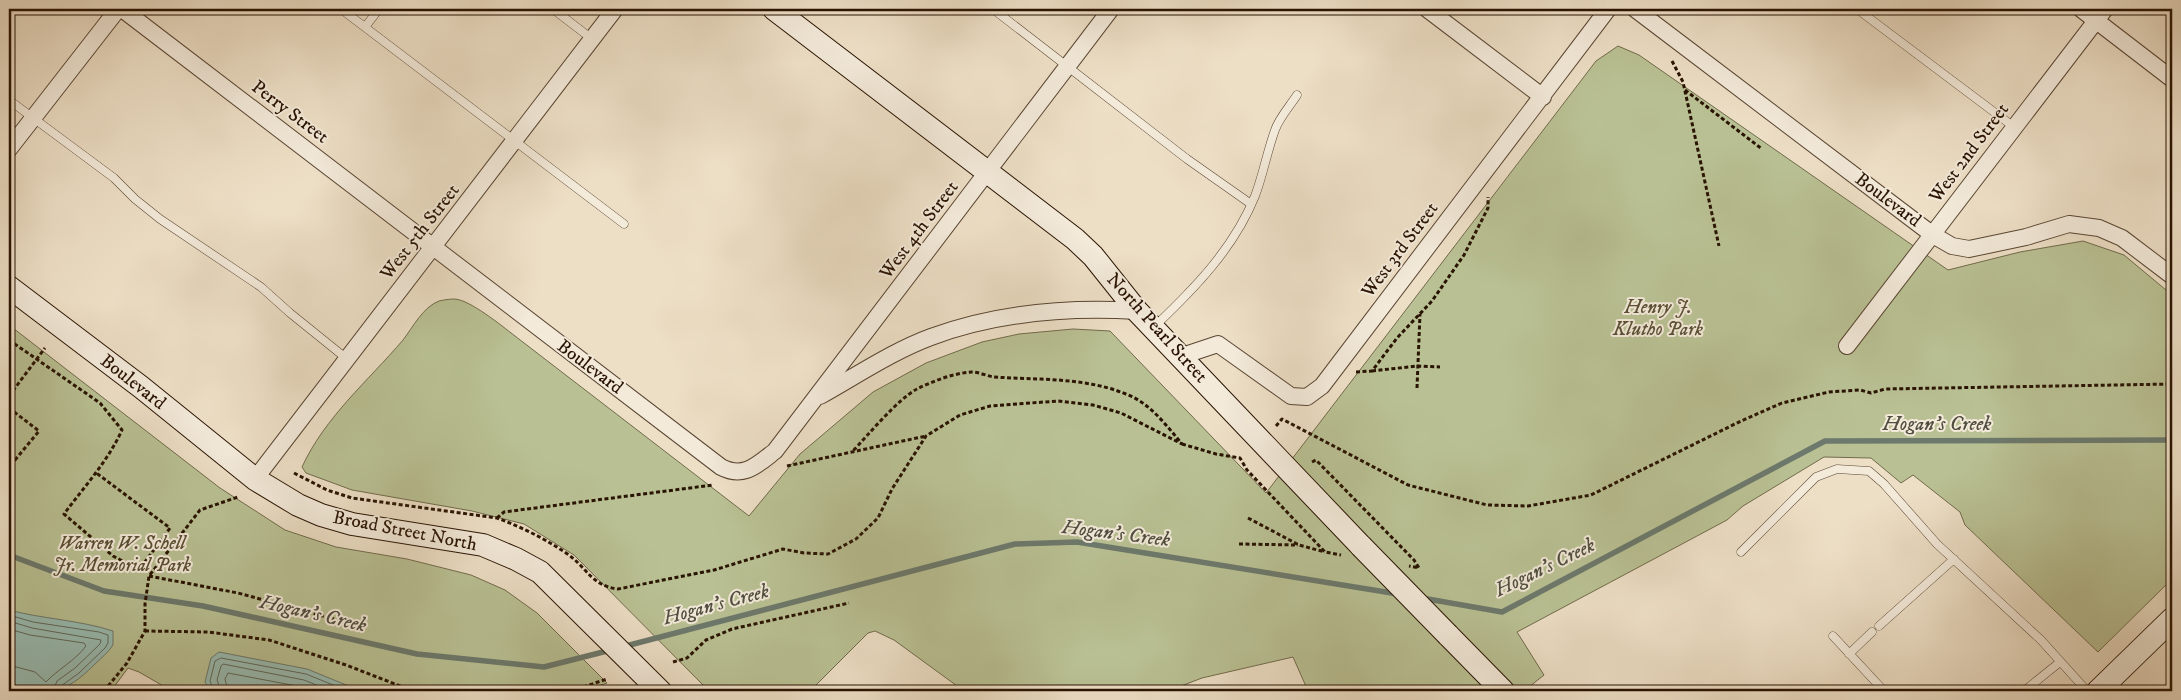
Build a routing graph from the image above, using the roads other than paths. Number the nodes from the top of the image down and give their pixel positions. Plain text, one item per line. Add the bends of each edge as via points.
1 (118, 9) edge
2 (122, 9) edge
3 (341, 9) edge
4 (379, 9) edge
5 (553, 9) edge
6 (615, 9) edge
7 (774, 9) edge
8 (993, 9) edge
9 (1111, 9) edge
10 (1608, 9) edge
11 (1635, 9) edge
12 (1857, 9) edge
13 (2081, 9) edge
14 (1435, 11) edge
15 (2100, 14) edge
16 (365, 27) junction
17 (592, 39) junction
18 (1068, 66) junction
19 (2172, 79) edge
20 (1297, 95) dead end
21 (1542, 96) junction
22 (9, 100) edge
23 (32, 118) junction
24 (2014, 127) junction
25 (514, 142) junction
26 (9, 149) edge
27 (988, 172) junction
28 (1251, 204) junction
29 (624, 224) dead end
30 (1933, 235) junction
31 (433, 248) junction
32 (2172, 276) edge
33 (9, 286) edge
34 (1137, 311) junction
35 (1154, 327) junction
36 (1847, 346) dead end
37 (1182, 356) junction
38 (347, 359) junction
39 (814, 400) junction
40 (752, 469) joint
41 (255, 479) junction
42 (1741, 552) dead end
43 (1954, 559) junction
44 (2172, 619) edge
45 (1833, 636) dead end
46 (1850, 654) junction
47 (2060, 662) junction
48 (656, 687) edge
49 (1503, 691) edge
50 (1884, 691) edge
51 (2024, 691) edge
52 (2087, 691) edge
53 (2098, 691) edge

1 - 23 street
2 - 31 street, Perry Street
3 - 16 lane
4 - 16 lane
5 - 17 lane
6 - 17 street, West 5th Street
7 - 27 street, North Pearl Street
8 - 18 lane
9 - 18 street, West 4th Street
10 - 21 street, West 3rd Street
11 - 30 street, Boulevard
12 - 24 lane
13 - 15 street
14 - 21 street
15 - 19 street
15 - 24 street, West 2nd Street
16 - 25 lane
17 - 25 street, West 5th Street
18 - 27 street, West 4th Street
18 - 28 lane via 1187,159
20 - 28 lane via 1275,129
21 - 37 street, West 3rd Street via 1322,386 1307,396 1291,396 1218,344
22 - 23 lane
23 - 26 street
23 - 38 lane via 114,178 160,219 261,287
24 - 30 street, West 2nd Street
25 - 29 lane
25 - 31 street, West 5th Street
27 - 34 street, North Pearl Street via 1075,239
27 - 39 street, West 4th Street
28 - 35 lane via 1225,252
30 - 32 street, Boulevard via 1952,246 1969,249 2069,224 2099,228 2122,238
30 - 36 street, West 2nd Street
31 - 38 street, West 5th Street
31 - 40 street, Boulevard via 721,467 731,472
33 - 41 street, Boulevard
34 - 35 street, North Pearl Street
34 - 39 street via 1089,308 984,320 930,337
35 - 37 street, North Pearl Street
37 - 49 street, North Pearl Street, bridge
38 - 41 street, West 5th Street
39 - 40 street, West 4th Street via 775,451
41 - 48 street, Broad Street North via 283,498 321,515 352,524 470,542 516,559 540,572
42 - 43 lane via 1816,477 1837,469 1869,471
43 - 46 lane
43 - 47 lane via 2041,640
44 - 53 street
45 - 46 lane
46 - 50 lane
47 - 51 lane
47 - 52 lane

